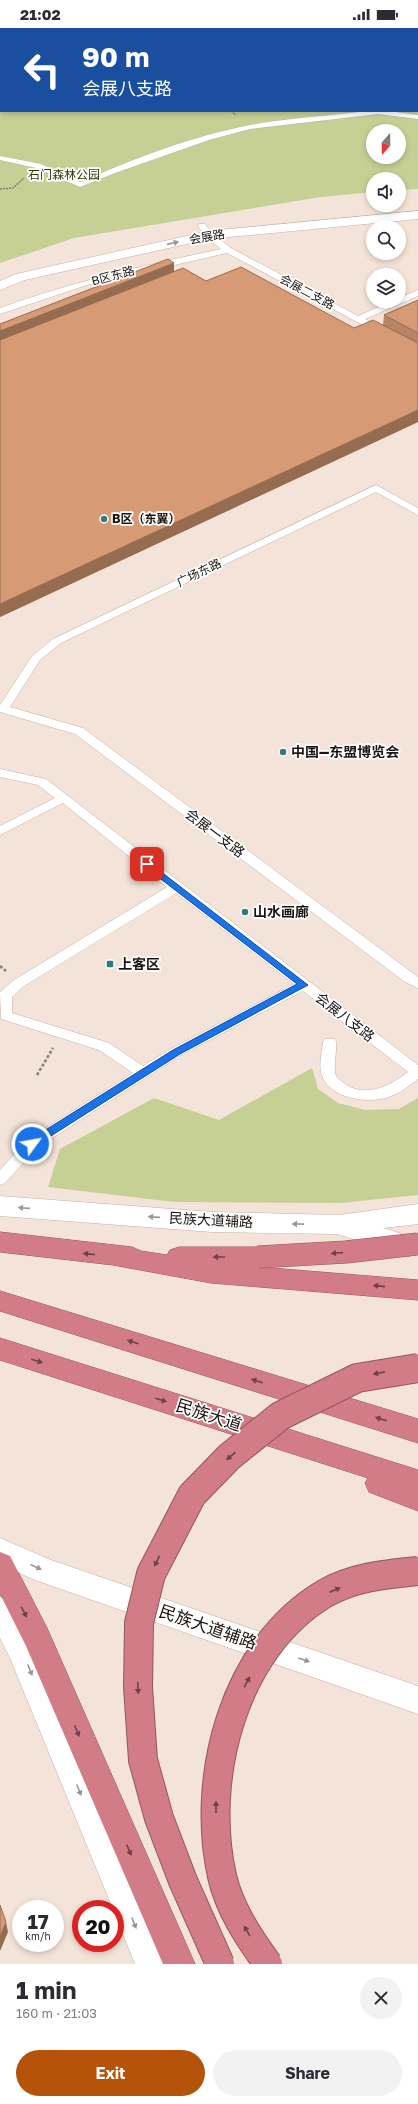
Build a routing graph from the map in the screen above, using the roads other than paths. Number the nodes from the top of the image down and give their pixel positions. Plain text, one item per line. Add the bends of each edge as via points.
1 (418, 117) edge
2 (0, 158) edge
3 (418, 208) edge
4 (418, 215) edge
5 (206, 230) junction
6 (228, 250) junction
7 (0, 276) edge
8 (0, 286) edge
9 (418, 293) edge
10 (0, 311) edge
11 (358, 319) junction
12 (391, 337) edge
13 (418, 512) edge
14 (2, 708) edge
15 (0, 773) edge
16 (64, 798) junction
17 (0, 831) edge
18 (176, 887) junction
19 (418, 982) edge
20 (304, 985) junction
21 (330, 1042) dead end
22 (417, 1072) edge
23 (144, 1073) junction
24 (0, 1179) edge
25 (0, 1206) edge
26 (418, 1214) edge
27 (337, 1224) junction
28 (0, 1242) edge
29 (418, 1244) edge
30 (418, 1248) edge
31 (256, 1266) junction
32 (418, 1290) edge
33 (0, 1301) edge
34 (0, 1349) edge
35 (418, 1368) edge
36 (186, 1408) junction
37 (418, 1431) edge
38 (418, 1482) edge
39 (418, 1499) edge
40 (0, 1550) edge
41 (0, 1565) edge
42 (418, 1571) edge
43 (0, 1610) edge
44 (418, 1700) edge
45 (151, 1964) edge
46 (179, 1964) edge
47 (220, 1964) edge
48 (268, 1964) edge

1 - 2 lane via 378,112 250,127 206,138 80,185 38,166
3 - 5 main road, 会展路
4 - 5 main road, 会展路
5 - 6 lane, 会展二支路
5 - 7 main road, 会展路
8 -> 5 main road, 会展路 via 21,278
6 - 10 lane, B区东路 via 70,287
6 - 11 lane, 会展二支路
9 - 11 lane
11 - 12 lane, 会展二支路
13 - 14 lane, 广场东路 via 376,488 57,641 36,658
14 - 19 lane, 会展一支路 via 79,731 410,979
15 - 16 lane, 会展八支路 via 42,782
16 - 17 lane
16 - 18 lane, 会展八支路
18 - 20 lane, 会展八支路
18 - 23 lane via 19,983 4,995 6,1016 104,1046
20 - 22 lane, 会展八支路
20 - 23 lane via 176,1052
21 - 22 lane via 327,1066 329,1077 341,1088 359,1095 380,1096 401,1086
23 - 24 lane via 32,1144
27 -> 25 main road, 民族大道辅路 via 212,1222
26 - 27 main road
27 - 30 main road, 民族大道辅路
31 -> 28 highway via 211,1273 118,1257
29 -> 31 highway, bridge
32 -> 31 highway
37 -> 33 highway
34 -> 36 highway, 民族大道
35 -> 47 highway, bridge via 357,1378 280,1416 229,1457 192,1495 151,1574 139,1623 138,1687 143,1760 159,1818
36 - 38 highway, 民族大道
36 - 39 highway
40 -> 44 main road, 民族大道辅路 via 45,1571
41 -> 46 highway via 37,1638
48 -> 42 highway, bridge via 238,1916 223,1877 216,1839 216,1798 220,1762 227,1729 235,1708 255,1667 272,1641 294,1617 324,1594 351,1583
43 -> 45 main road via 22,1650

